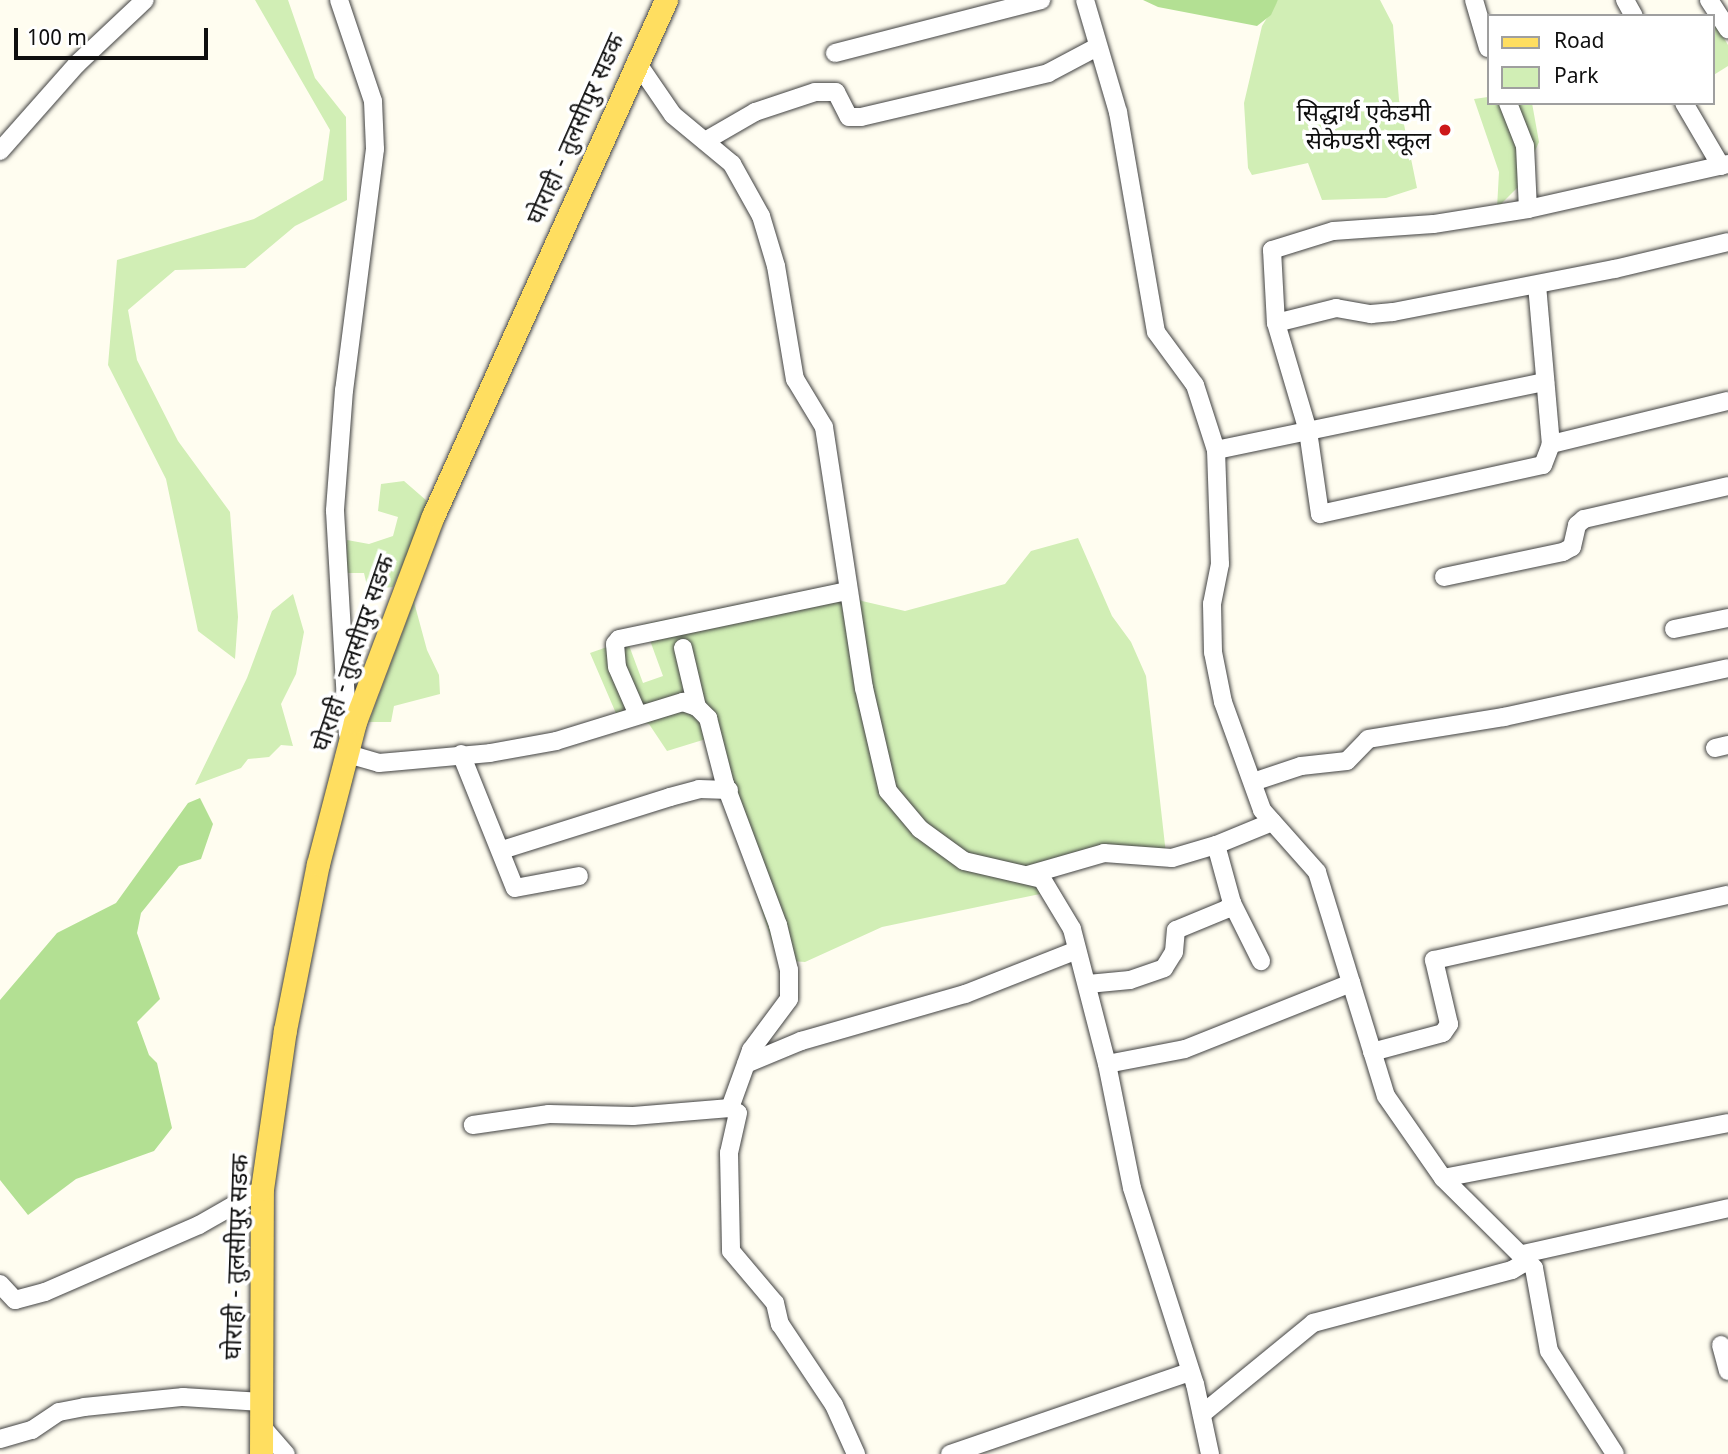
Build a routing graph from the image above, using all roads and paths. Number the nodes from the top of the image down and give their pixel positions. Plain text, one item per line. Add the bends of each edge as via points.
1 (145, 0) edge
2 (340, 0) edge
3 (666, 0) edge
4 (1041, 0) edge
5 (1084, 0) edge
6 (1474, 0) edge
7 (1709, 0) edge
8 (1728, 29) edge
9 (1486, 41) edge
10 (1097, 47) junction
11 (835, 53) dead end
12 (636, 61) junction
13 (1509, 105) edge
14 (1685, 105) edge
15 (705, 141) junction
16 (0, 151) edge
17 (1725, 165) edge
18 (1528, 209) junction
19 (1728, 242) edge
20 (1537, 285) junction
21 (1276, 323) junction
22 (1545, 382) junction
23 (1728, 401) edge
24 (1308, 431) junction
25 (1551, 444) junction
26 (1216, 450) junction
27 (1728, 486) edge
28 (1444, 577) dead end
29 (847, 591) junction
30 (1728, 618) edge
31 (1674, 629) dead end
32 (683, 648) dead end
33 (1728, 668) edge
34 (697, 707) junction
35 (638, 715) junction
36 (349, 751) junction
37 (461, 754) junction
38 (1253, 782) junction
39 (729, 790) junction
40 (1272, 822) junction
41 (1216, 845) junction
42 (502, 850) junction
43 (1028, 875) junction
44 (579, 876) dead end
45 (1728, 895) edge
46 (1232, 902) junction
47 (1077, 950) junction
48 (1261, 961) dead end
49 (1351, 983) junction
50 (1088, 984) junction
51 (1372, 1052) junction
52 (746, 1064) junction
53 (1108, 1064) junction
54 (730, 1108) junction
55 (1728, 1123) edge
56 (473, 1125) dead end
57 (1443, 1178) junction
58 (262, 1189) junction
59 (1728, 1208) edge
60 (1525, 1258) junction
61 (0, 1284) edge
62 (1721, 1345) dead end
63 (1728, 1371) edge
64 (1189, 1372) junction
65 (262, 1402) junction
66 (1202, 1414) junction
67 (263, 1428) junction
68 (0, 1439) edge
69 (261, 1454) edge
70 (286, 1454) edge
71 (856, 1454) edge
72 (950, 1454) edge
73 (1210, 1454) edge
74 (1615, 1454) edge

1 - 16 street via 77,64
2 - 36 street via 373,101 375,149 344,390 335,511
3 - 12 main road, घोराही - तुलसीपुर सडक
4 - 11 street
5 - 10 street
6 - 9 street
7 - 8 street
10 - 15 street via 1048,73 861,117 849,117 836,92 815,92 755,113
10 - 26 street via 1118,112 1156,332 1195,385
12 - 15 street via 673,115
12 - 36 main road, घोराही - तुलसीपुर सडक via 433,516 355,722
13 - 18 street via 1525,146
14 - 17 street
15 - 29 street via 732,164 761,216 776,266 795,379 824,427
17 - 18 street
18 - 21 street via 1433,224 1333,231 1272,250
19 - 20 street
20 - 21 street via 1393,312 1371,314 1335,308
20 - 22 street
21 - 24 street
22 - 24 street
22 - 25 street
23 - 25 street
24 - 25 street via 1320,514 1543,465
24 - 26 street
26 - 38 street via 1220,564 1212,604 1213,652 1223,702
27 - 28 street via 1584,519 1577,525 1572,547 1563,552
29 - 35 street via 619,639 615,644 617,667
29 - 43 street via 879,768 900,811 964,861
30 - 31 street
32 - 34 street
33 - 38 street via 1504,717 1368,739 1347,761 1301,766
34 - 35 street via 670,704
34 - 39 street via 708,718
35 - 37 street via 556,741
36 - 37 street via 379,763
36 - 58 main road, घोराही - तुलसीपुर सडक via 318,863 285,1030
37 - 42 street
38 - 40 street via 1262,810
39 - 42 street via 699,789
39 - 52 street via 778,925 789,970 789,999 751,1050
40 - 41 street
40 - 49 street via 1317,872
41 - 43 street via 1172,858 1104,853
41 - 46 street
42 - 44 street via 515,888
43 - 47 street via 1042,879 1052,893 1072,929
45 - 51 street via 1434,960 1449,1024 1443,1032
46 - 48 street
46 - 50 street via 1227,909 1176,930 1174,952 1164,968 1130,980
47 - 50 street
47 - 52 street via 965,994 801,1041
49 - 51 street
49 - 53 street via 1185,1049
50 - 53 street
51 - 57 street via 1386,1096
52 - 54 street
53 - 64 street via 1132,1188
54 - 56 street via 633,1116 549,1114
54 - 71 street via 738,1113 729,1153 731,1251 775,1303 780,1324 834,1405
55 - 57 street
57 - 60 street
58 - 61 street via 199,1225 45,1292 15,1300
58 - 65 main road, घोराही - तुलसीपुर सडक
59 - 60 street
60 - 66 street via 1513,1270 1313,1323
60 - 74 street via 1534,1268 1549,1351
62 - 63 street
64 - 66 street
64 - 72 street
65 - 67 main road, घोराही - तुलसीपुर सडक
65 - 68 street via 183,1397 85,1407 59,1412 32,1430
66 - 73 street
67 - 69 main road, घोराही - तुलसीपुर सडक
67 - 70 street

